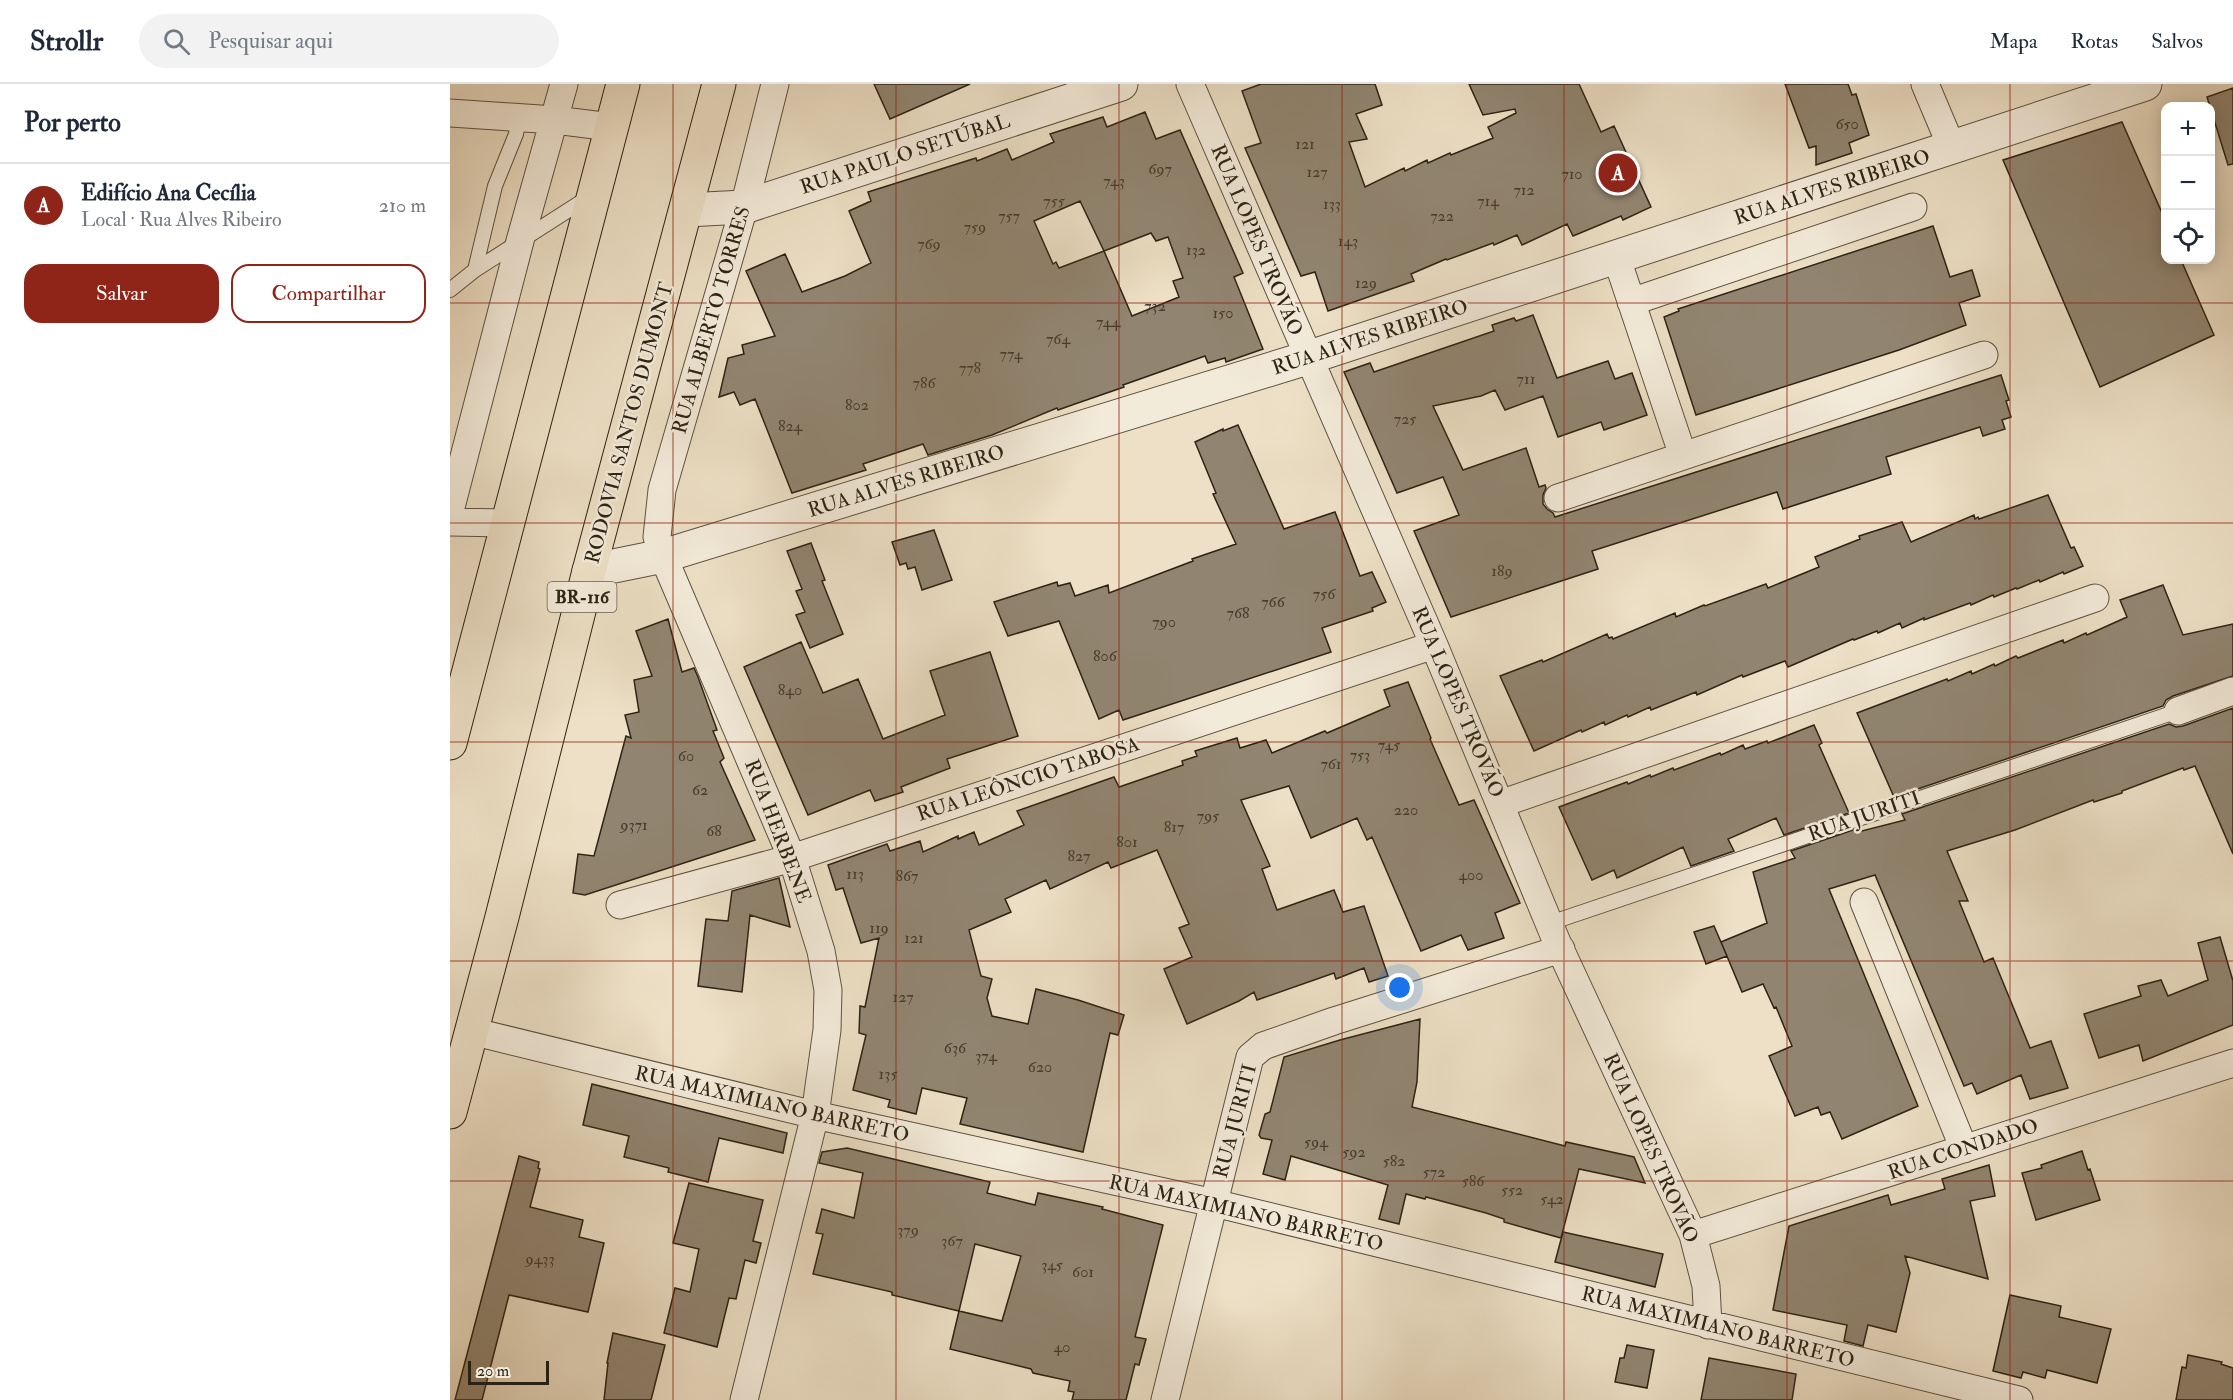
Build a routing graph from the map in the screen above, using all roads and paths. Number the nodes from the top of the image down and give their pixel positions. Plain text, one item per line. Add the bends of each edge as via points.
1 (564, 84) edge
2 (623, 84) edge
3 (719, 84) edge
4 (775, 84) edge
5 (1120, 84) edge
6 (1190, 84) edge
7 (1924, 84) edge
8 (2145, 84) edge
9 (450, 113) edge
10 (519, 117) junction
11 (555, 120) junction
12 (612, 127) junction
13 (1952, 148) junction
14 (593, 194) junction
15 (744, 207) junction
16 (1913, 207) dead end
17 (686, 210) junction
18 (520, 241) junction
19 (1616, 256) junction
20 (475, 270) junction
21 (450, 290) edge
22 (1631, 302) junction
23 (1984, 355) dead end
24 (1307, 358) junction
25 (1683, 456) junction
26 (1558, 498) dead end
27 (450, 511) edge
28 (450, 522) edge
29 (506, 523) junction
30 (663, 556) junction
31 (589, 571) junction
32 (2095, 598) dead end
33 (1434, 645) junction
34 (2233, 691) edge
35 (2178, 711) joint
36 (450, 743) edge
37 (1500, 804) junction
38 (792, 858) junction
39 (1864, 902) dead end
40 (620, 905) dead end
41 (1550, 923) junction
42 (1561, 949) junction
43 (471, 1031) junction
44 (2233, 1063) edge
45 (450, 1112) edge
46 (815, 1115) junction
47 (1964, 1149) junction
48 (1214, 1203) junction
49 (1693, 1235) junction
50 (1708, 1325) junction
51 (744, 1400) edge
52 (1165, 1400) edge
53 (2019, 1400) edge

1 - 11 street
2 - 12 highway
3 - 17 highway, RODOVIA SANTOS DUMONT / BR-116
4 - 15 street, RUA ALBERTO TORRES
5 - 15 street, RUA PAULO SETÚBAL
6 - 24 street, RUA LOPES TROVÃO
7 - 13 street
8 - 13 street, RUA ALVES RIBEIRO
9 - 10 street
10 - 11 street
10 - 20 lane via 495,186
11 - 12 street
11 - 18 street
12 - 14 highway
13 - 19 street, RUA ALVES RIBEIRO
14 - 18 lane
14 - 29 highway
15 - 17 street, RUA PAULO SETÚBAL
15 - 30 street, RUA ALBERTO TORRES via 662,490 657,537
16 - 22 street
17 - 31 highway, RODOVIA SANTOS DUMONT / BR-116
18 - 20 lane
18 - 27 street
19 - 22 street
19 - 24 street, RUA ALVES RIBEIRO
20 - 21 lane
22 - 25 street
23 - 25 street
24 - 30 street, RUA ALVES RIBEIRO
24 - 33 street, RUA LOPES TROVÃO
25 - 26 street
28 - 29 street
29 - 36 highway
30 - 31 street, RUA ALVES RIBEIRO
30 - 38 street, RUA HERBENE
31 - 43 highway, RODOVIA SANTOS DUMONT / BR-116
32 - 37 street
33 - 37 street, RUA LOPES TROVÃO
33 - 38 street, RUA LEÔNCIO TABOSA
34 - 35 street
35 - 41 lane, RUA JURITI
37 - 41 street, RUA LOPES TROVÃO
38 - 40 street, RUA LEÔNCIO TABOSA
38 - 46 street, RUA HERBENE via 821,951 828,990 827,1030
39 - 47 street
41 - 42 street, RUA LOPES TROVÃO
42 - 48 street, RUA JURITI via 1263,1046 1246,1065
42 - 49 street, RUA LOPES TROVÃO
43 - 45 highway, RODOVIA SANTOS DUMONT / BR-116
43 - 46 street, RUA MAXIMIANO BARRETO
44 - 47 street, RUA CONDADO
46 - 48 street, RUA MAXIMIANO BARRETO
46 - 51 street, RUA HERBENE
47 - 49 street, RUA CONDADO
48 - 50 street, RUA MAXIMIANO BARRETO
48 - 52 street, RUA JURITI
49 - 50 street, RUA LOPES TROVÃO via 1706,1286
50 - 53 street, RUA MAXIMIANO BARRETO

